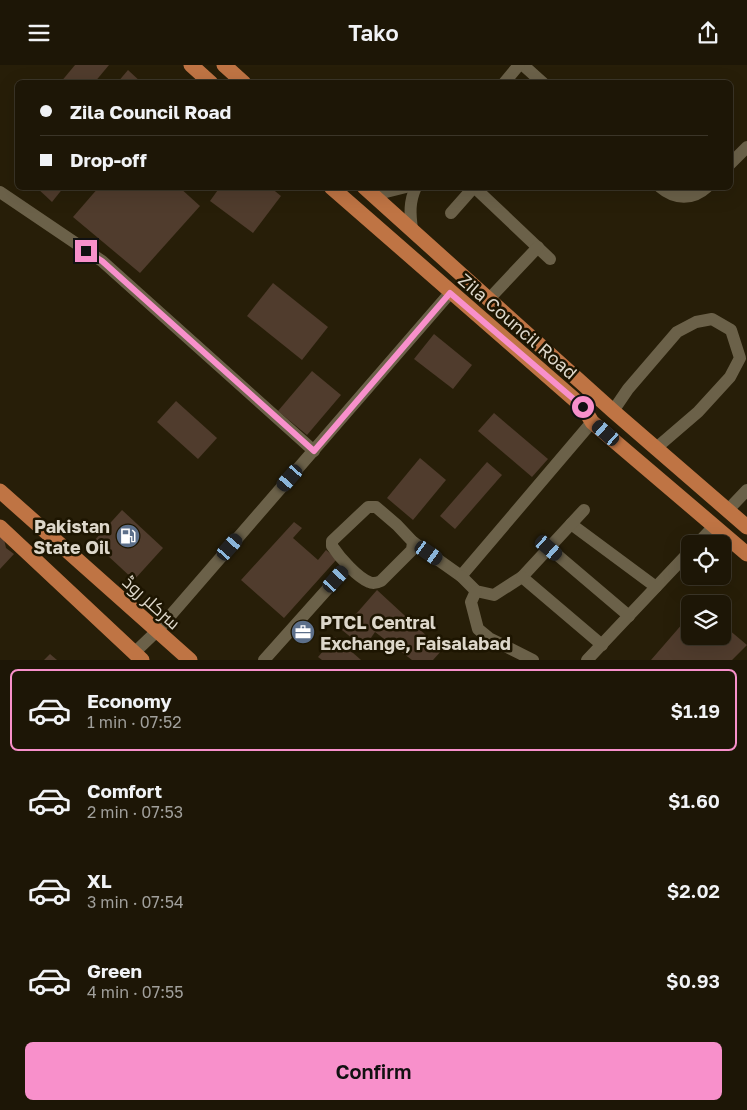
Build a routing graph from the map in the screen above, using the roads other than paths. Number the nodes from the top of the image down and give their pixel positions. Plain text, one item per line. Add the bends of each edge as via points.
1 (191, 65) edge
2 (224, 65) edge
3 (519, 65) edge
4 (523, 65) edge
5 (208, 80) edge
6 (241, 80) edge
7 (506, 80) edge
8 (540, 80) edge
9 (747, 147) edge
10 (733, 161) edge
11 (334, 190) edge
12 (368, 190) edge
13 (373, 190) edge
14 (394, 190) edge
15 (415, 190) edge
16 (471, 190) edge
17 (477, 190) edge
18 (665, 190) edge
19 (704, 190) edge
20 (0, 192) edge
21 (451, 213) dead end
22 (412, 229) junction
23 (538, 247) junction
24 (550, 259) dead end
25 (450, 293) junction
26 (489, 299) junction
27 (613, 411) junction
28 (592, 422) junction
29 (655, 449) junction
30 (314, 451) junction
31 (747, 490) edge
32 (0, 491) edge
33 (584, 510) dead end
34 (728, 510) junction
35 (571, 524) junction
36 (714, 526) junction
37 (0, 527) edge
38 (747, 527) edge
39 (706, 535) edge
40 (413, 542) junction
41 (549, 548) junction
42 (747, 554) edge
43 (681, 561) edge
44 (348, 566) junction
45 (461, 576) junction
46 (522, 577) junction
47 (656, 587) junction
48 (476, 591) junction
49 (629, 616) junction
50 (157, 631) junction
51 (602, 645) junction
52 (138, 656) edge
53 (190, 660) edge
54 (264, 660) edge
55 (533, 660) edge
56 (587, 660) edge

1 - 5 main road
2 - 6 main road
3 - 7 street
4 - 8 street
9 - 10 street
11 - 25 main road, Zila Council Road
12 - 22 main road, Zila Council Road
13 - 14 street
15 - 22 street via 410,212
16 - 21 street
17 - 23 street
18 - 19 street via 682,197 697,195
20 - 30 street via 102,261
22 - 26 main road, Zila Council Road
23 - 24 street
23 - 26 street
25 - 28 main road, Zila Council Road via 583,407
25 - 30 street
26 - 27 main road, Zila Council Road
27 - 29 main road, Zila Council Road
27 - 29 street via 677,332 696,322 712,319 731,330 740,358 730,377 698,412
28 - 36 main road, Zila Council Road
28 - 45 street
29 - 34 main road, Zila Council Road
30 - 50 street
31 - 34 street
32 - 50 main road, سرکلر روڈ
33 - 35 street
34 - 38 main road, Zila Council Road
35 - 41 street
35 - 47 street
36 - 39 street
36 - 42 main road, Zila Council Road
37 - 52 main road
40 - 44 street via 412,550 376,583 368,582
40 - 44 street via 376,507 368,507 332,541 333,548
40 - 45 street
41 - 46 street
41 - 49 street
43 - 47 street
44 - 54 street
45 - 48 street
46 - 48 street via 494,595
46 - 51 street
47 - 49 street
48 - 55 street via 471,602 478,629
49 - 51 street
50 - 52 street
50 - 53 main road, سرکلر روڈ
51 - 56 street

